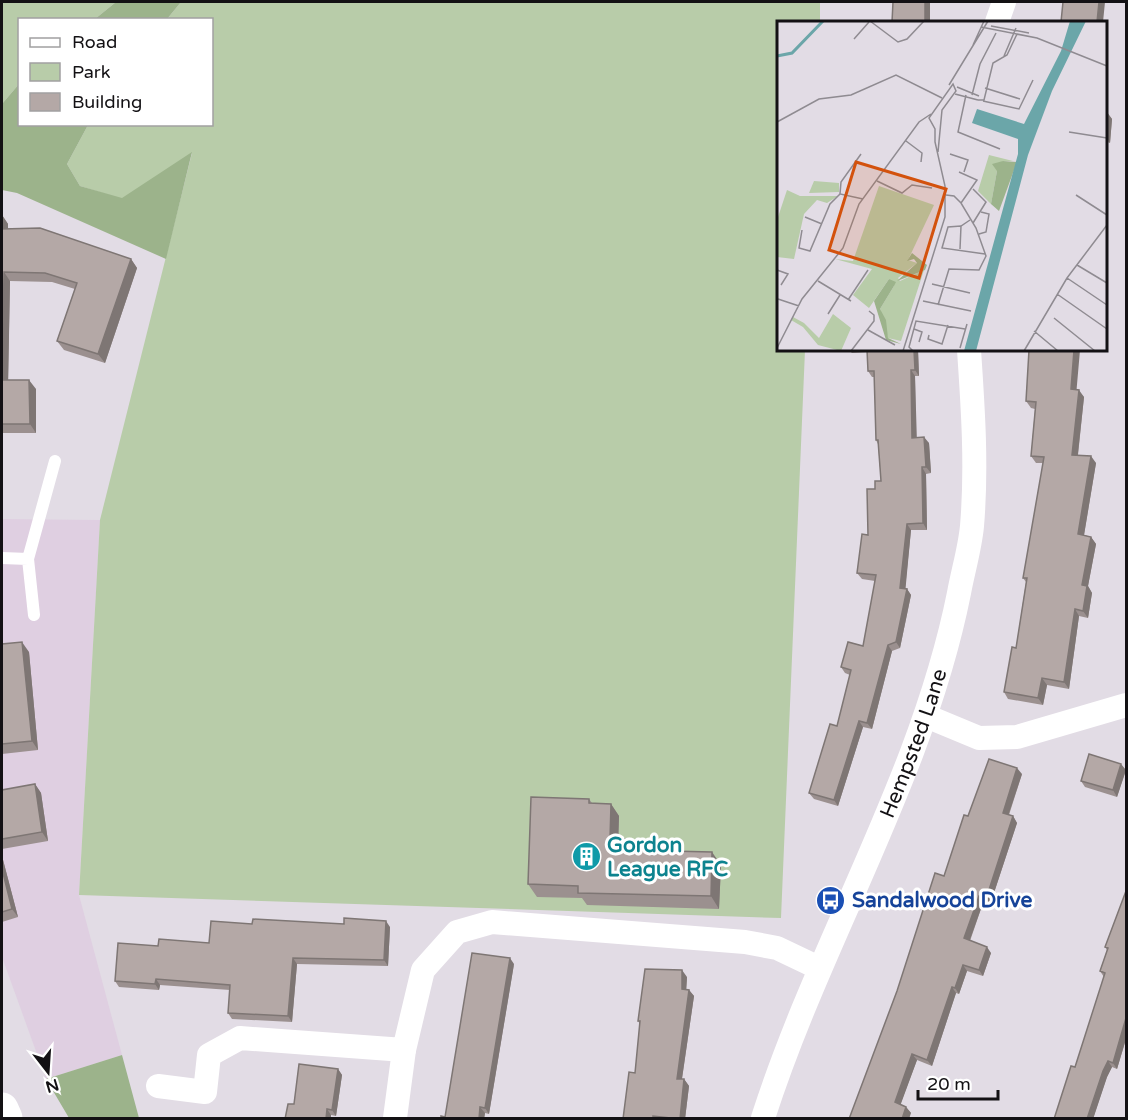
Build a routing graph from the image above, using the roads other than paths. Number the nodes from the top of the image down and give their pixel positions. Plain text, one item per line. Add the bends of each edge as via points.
1 (1004, 2) edge
2 (997, 21) edge
3 (969, 351) edge
4 (55, 461) dead end
5 (2, 558) edge
6 (28, 559) junction
7 (34, 615) dead end
8 (1126, 705) edge
9 (926, 716) junction
10 (819, 968) junction
11 (404, 1050) junction
12 (158, 1086) dead end
13 (2, 1109) edge
14 (6, 1119) edge
15 (394, 1119) edge
16 (763, 1119) edge

1 - 2 street
3 - 9 street, Hempsted Lane via 975,432 972,528 949,641
4 - 6 lane
5 - 6 lane
6 - 7 lane
8 - 9 street via 1017,737 979,738
9 - 10 street, Hempsted Lane via 894,801
10 - 11 street via 777,948 745,942 492,922 457,932 423,970
10 - 16 street, Hempsted Lane
11 - 12 street via 240,1038 209,1055 205,1092
11 - 15 street
13 - 14 main road

